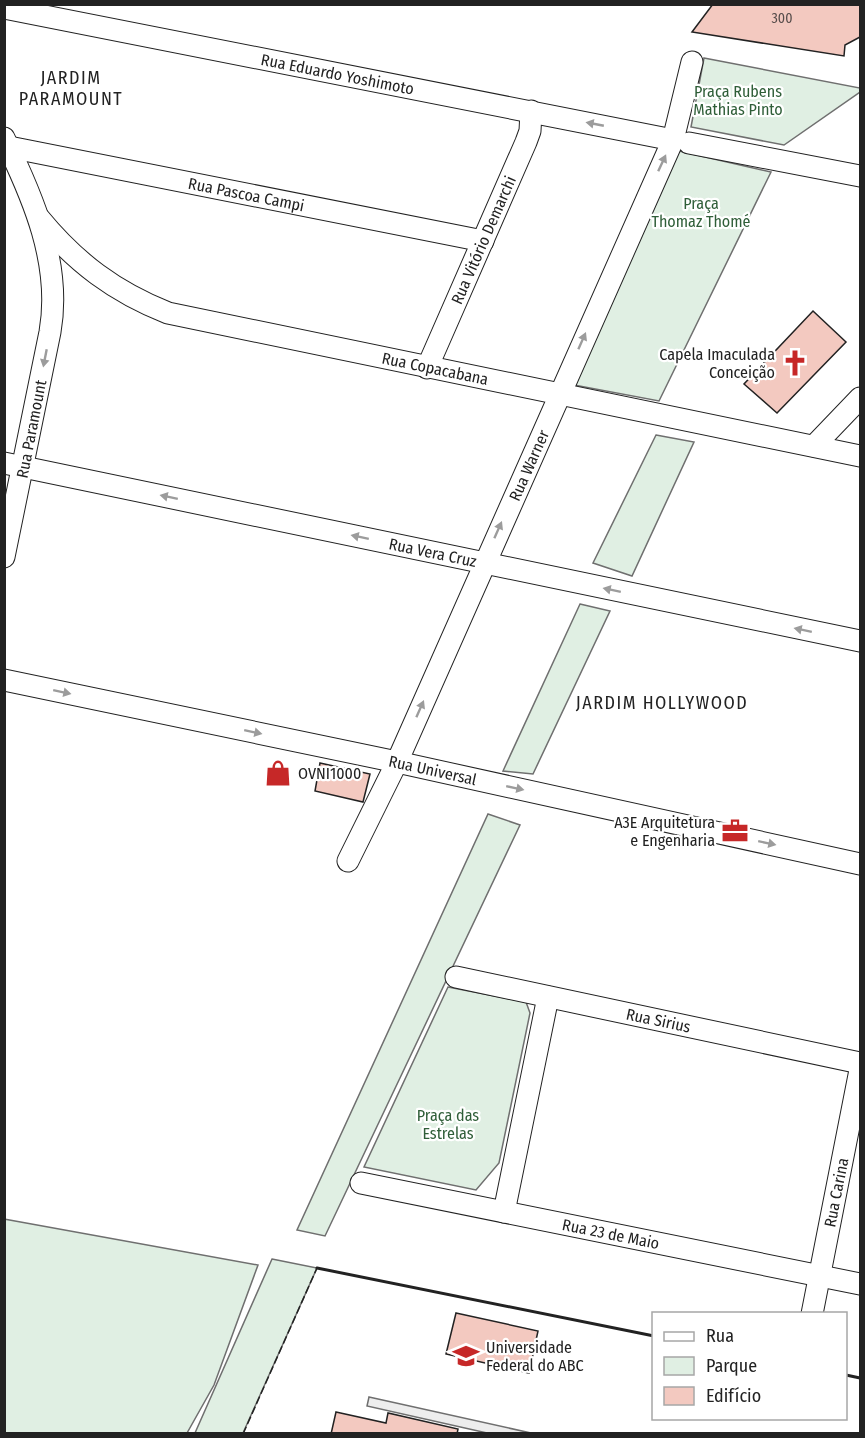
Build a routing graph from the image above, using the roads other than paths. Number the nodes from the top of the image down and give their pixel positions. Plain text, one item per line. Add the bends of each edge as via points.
1 (4, 8) edge
2 (692, 62) dead end
3 (531, 111) junction
4 (681, 141) junction
5 (7, 142) edge
6 (861, 176) edge
7 (39, 218) junction
8 (483, 241) junction
9 (74, 257) junction
10 (53, 300) junction
11 (427, 368) junction
12 (558, 394) junction
13 (861, 398) edge
14 (814, 446) junction
15 (861, 456) edge
16 (14, 465) edge
17 (4, 557) edge
18 (484, 563) junction
19 (861, 641) edge
20 (4, 680) edge
21 (396, 762) junction
22 (348, 861) dead end
23 (861, 864) edge
24 (456, 977) dead end
25 (548, 997) junction
26 (861, 1063) edge
27 (861, 1070) edge
28 (361, 1183) dead end
29 (504, 1212) junction
30 (819, 1276) junction
31 (861, 1284) edge
32 (812, 1312) edge

1 - 3 street, Rua Eduardo Yoshimoto
2 - 4 street, Rua Warner
4 -> 3 street, Rua Eduardo Yoshimoto
3 - 8 street, Rua Vitório Demarchi via 528,136
4 - 6 street, Rua Eduardo Yoshimoto
12 -> 4 street, Rua Warner
5 - 7 street, Rua Paramount
5 - 8 street, Rua Pascoa Campi
7 - 9 street, Rua Copacabana
7 - 10 street, Rua Paramount
8 - 11 street, Rua Vitório Demarchi
9 - 10 street, Rua Paramount
9 - 11 street, Rua Copacabana via 105,283 168,313
10 -> 16 street, Rua Paramount via 52,322
11 - 12 street, Rua Copacabana
12 - 14 street, Rua Copacabana
18 -> 12 street, Rua Warner
13 - 14 street
14 - 15 street, Rua Copacabana
16 - 17 street, Rua Paramount
18 -> 16 street, Rua Vera Cruz
19 -> 18 street, Rua Vera Cruz
21 -> 18 street, Rua Warner
20 -> 21 street, Rua Universal
21 - 22 street, Rua Warner
21 -> 23 street, Rua Universal
24 - 25 street, Rua Sirius
25 - 26 street, Rua Sirius
25 - 29 street
27 - 30 street, Rua Carina
28 - 29 street, Rua 23 de Maio
29 - 30 street, Rua 23 de Maio
30 - 31 street, Rua 23 de Maio
30 - 32 street, Rua Carina

